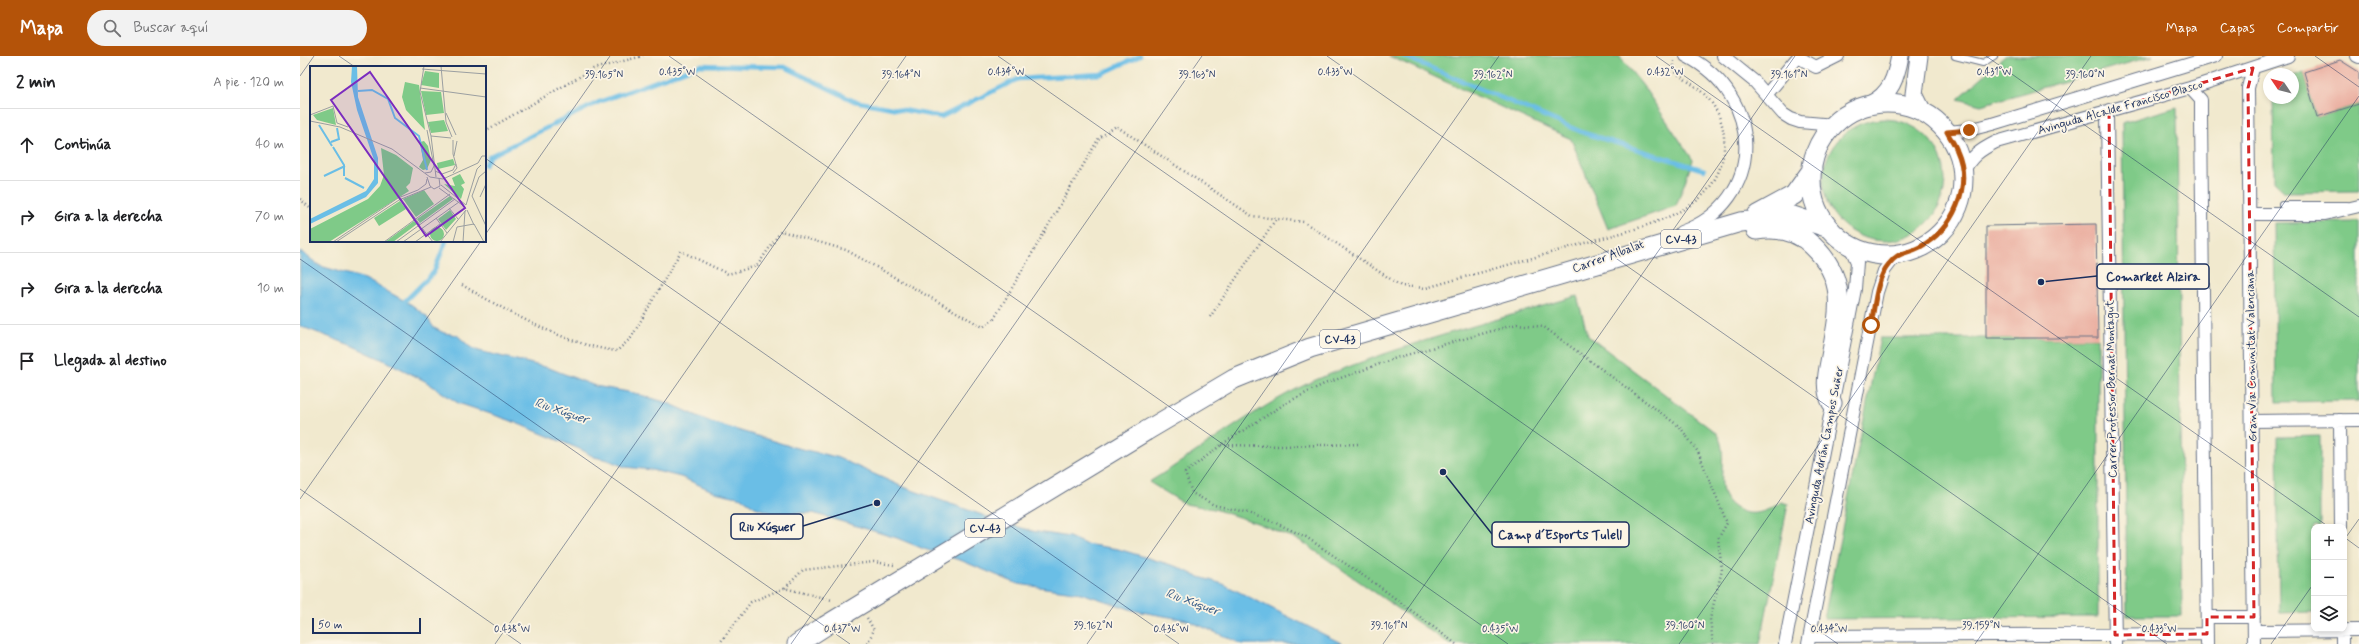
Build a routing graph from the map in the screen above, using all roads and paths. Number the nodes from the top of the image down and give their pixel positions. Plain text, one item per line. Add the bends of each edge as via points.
1 (643, 56) edge
2 (1676, 56) edge
3 (1686, 56) edge
4 (1723, 56) edge
5 (1838, 56) edge
6 (1918, 56) edge
7 (1955, 56) edge
8 (1994, 56) edge
9 (2216, 56) edge
10 (2288, 56) edge
11 (1900, 57) edge
12 (2253, 68) junction
13 (2190, 88) junction
14 (1767, 94) junction
15 (1872, 104) junction
16 (2109, 110) junction
17 (1923, 112) junction
18 (1834, 125) junction
19 (486, 130) edge
20 (1947, 132) junction
21 (1812, 170) junction
22 (1963, 173) junction
23 (300, 199) edge
24 (2282, 205) dead end
25 (2358, 206) edge
26 (310, 208) edge
27 (2250, 214) junction
28 (1276, 219) junction
29 (1741, 222) junction
30 (1829, 228) junction
31 (1850, 246) junction
32 (1897, 254) junction
33 (1622, 256) junction
34 (1546, 278) junction
35 (462, 285) dead end
36 (1210, 317) dead end
37 (1832, 403) junction
38 (2340, 420) junction
39 (2359, 420) edge
40 (2252, 421) junction
41 (1361, 444) dead end
42 (1221, 445) junction
43 (2341, 524) edge
44 (894, 565) dead end
45 (784, 588) junction
46 (832, 600) dead end
47 (866, 615) dead end
48 (2207, 617) junction
49 (2254, 617) junction
50 (2311, 630) edge
51 (2347, 630) edge
52 (2359, 630) edge
53 (2254, 631) junction
54 (2342, 632) edge
55 (2115, 639) edge
56 (2207, 639) edge
57 (1809, 640) edge
58 (719, 644) edge
59 (797, 644) edge
60 (868, 644) edge
61 (1456, 644) edge
62 (1713, 644) edge
63 (1785, 644) edge
64 (2254, 644) edge
65 (2342, 644) edge

1 - 19 path via 593,69
2 - 28 path via 1674,71 1702,90 1712,102 1722,125 1725,142 1720,169 1711,185 1696,201 1667,217 1610,236 1426,288 1401,286 1304,222
3 - 34 street, Carrer Albalat via 1718,77 1730,92 1742,117 1745,155 1733,190 1712,215 1692,227
4 - 14 street
5 - 14 street via 1816,66 1798,58
6 - 17 main road via 1914,94
7 - 8 lane via 1983,63
9 - 20 street, Avinguda Alcalde Francisco Blasco via 1992,124
10 - 12 street, Avinguda Alcalde Francisco Blasco
11 - 15 main road via 1894,81 1888,92
12 - 13 street, Avinguda Alcalde Francisco Blasco
12 - 27 street, Gran Via Comunitat Valenciana via 2248,88
13 - 16 street, Avinguda Alcalde Francisco Blasco
13 - 48 street via 2201,100 2202,118
14 - 18 street via 1783,114 1791,119
15 - 17 main road, CV-43 via 1906,105
15 - 18 main road, CV-43 via 1851,112
16 - 22 street, Avinguda Alcalde Francisco Blasco via 1996,142 1978,151
16 - 55 street, Carrer Professor Bernat Montagut via 2110,402
17 - 20 main road, CV-43
18 - 21 main road, CV-43 via 1821,143
20 - 22 main road, CV-43 via 1958,151
21 - 29 main road, CV-43 via 1794,195
21 - 30 main road, CV-43 via 1812,189 1816,207
22 - 32 main road, CV-43 via 1961,196 1953,217 1938,235 1919,248
23 - 26 path
24 - 25 lane
25 - 27 street via 2326,214
27 - 40 street, Gran Via Comunitat Valenciana
28 - 35 path via 1252,216 1116,126 1099,138 994,319 983,327 846,250 781,231 757,266 728,274 681,251 631,338 617,350 595,348 514,314
28 - 36 path
29 - 30 main road, CV-43 via 1793,216
29 - 33 main road, CV-43
30 - 31 main road, CV-43
31 - 32 main road, CV-43 via 1873,254
31 - 37 street, Avinguda Adrián Campos Suñer via 1857,262 1857,274
32 - 57 street, Avinguda Adrián Campos Suñer via 1884,270 1877,292
33 - 34 main road, CV-43
33 - 37 main road via 1690,248 1766,228 1798,235 1809,242 1827,261 1839,293 1839,312 1826,385
34 - 59 main road, CV-43, bridge via 1310,348 1234,379
37 - 63 street, Avinguda Adrián Campos Suñer
38 - 39 street
38 - 40 street
38 - 43 street
40 - 49 street, Gran Via Comunitat Valenciana
41 - 42 path
42 - 61 path via 1185,473 1192,493 1214,506 1251,514 1306,537 1380,587
42 - 62 path via 1286,403 1324,384 1399,357 1517,324 1544,327 1680,427 1698,452 1727,523 1718,539 1722,570 1710,619
44 - 45 path via 874,562 803,570
45 - 46 path
45 - 58 path via 751,602
47 - 60 path via 874,630
48 - 49 street
48 - 56 street
49 - 53 street, Gran Via Comunitat Valenciana
50 - 53 street
51 - 52 street
53 - 64 street, Gran Via Comunitat Valenciana
54 - 65 street
55 - 56 street
55 - 57 street

